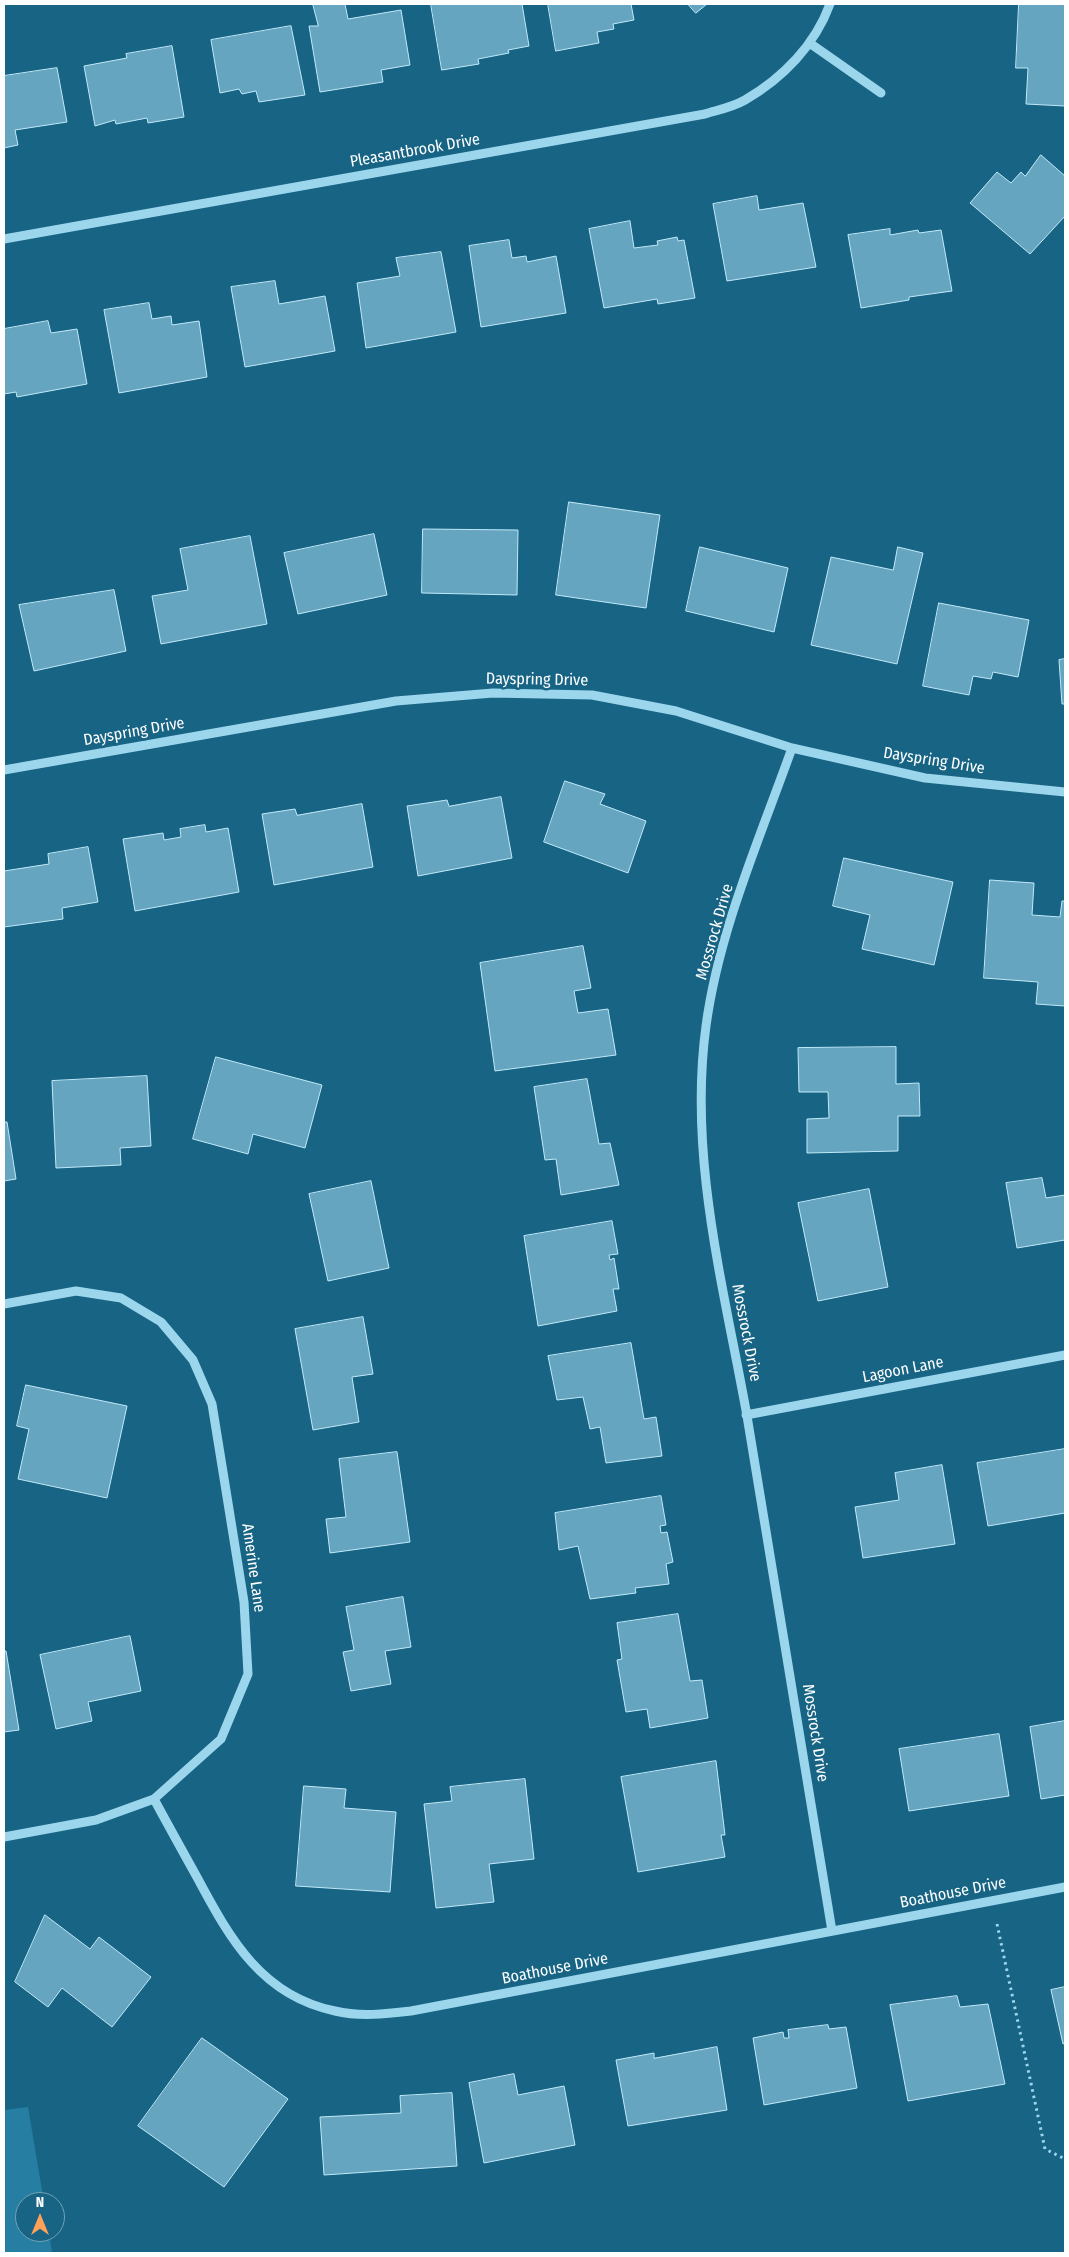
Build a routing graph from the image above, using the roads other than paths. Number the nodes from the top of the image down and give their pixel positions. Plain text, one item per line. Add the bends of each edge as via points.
1 (830, 4) edge
2 (810, 44) junction
3 (881, 93) dead end
4 (4, 239) edge
5 (792, 748) junction
6 (4, 770) edge
7 (1065, 792) edge
8 (4, 1304) edge
9 (1065, 1355) edge
10 (746, 1415) junction
11 (154, 1798) junction
12 (4, 1836) edge
13 (1065, 1887) edge
14 (832, 1931) junction

1 - 2 street, Pleasantbrook Drive
2 - 3 street
2 - 4 street, Pleasantbrook Drive via 778,77 744,101 705,114
5 - 6 street, Dayspring Drive via 676,711 592,695 493,693 396,700
5 - 7 street, Dayspring Drive via 925,778
5 - 10 street, Mossrock Drive via 738,900 706,1025 702,1143 715,1247
8 - 11 street, Amerine Lane via 76,1291 121,1298 161,1322 193,1360 212,1404 244,1602 248,1674 221,1739
9 - 10 street, Lagoon Lane
10 - 14 street, Mossrock Drive
11 - 12 street via 96,1820
11 - 14 street, Boathouse Drive via 239,1950 267,1978 298,1999 335,2011 372,2015 411,2011
13 - 14 street, Boathouse Drive

